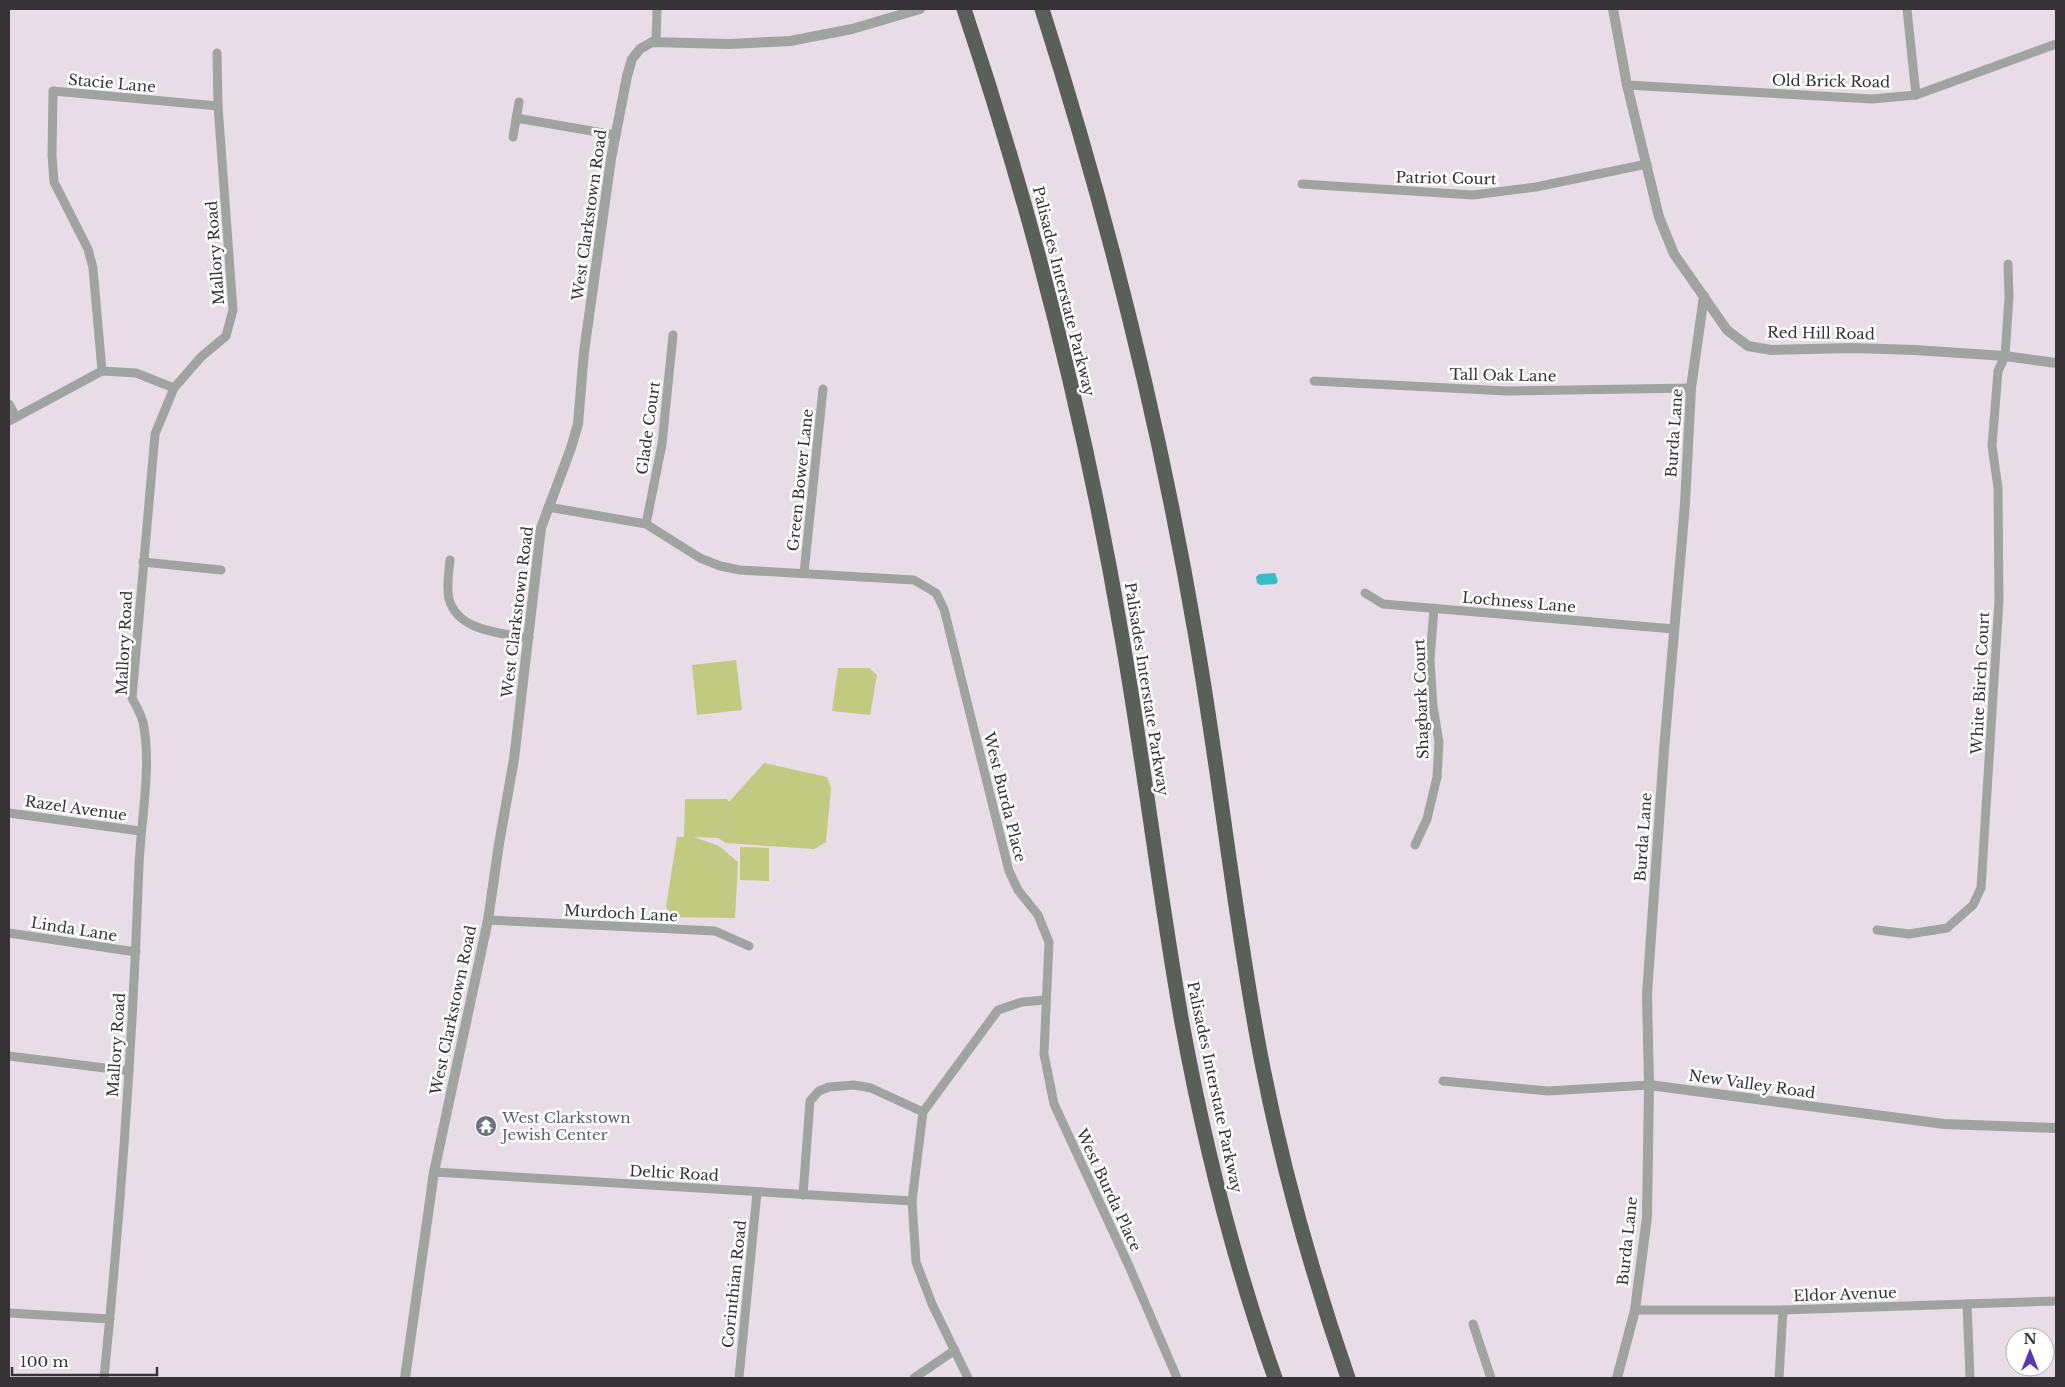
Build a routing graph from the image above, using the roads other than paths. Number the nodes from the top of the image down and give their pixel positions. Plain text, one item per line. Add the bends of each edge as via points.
1 (657, 9) edge
2 (920, 9) edge
3 (964, 9) edge
4 (1042, 9) edge
5 (1613, 9) edge
6 (1907, 9) edge
7 (656, 42) junction
8 (2056, 44) edge
9 (217, 54) dead end
10 (1627, 85) junction
11 (1916, 95) junction
12 (519, 102) dead end
13 (218, 106) junction
14 (516, 118) junction
15 (615, 135) junction
16 (513, 137) dead end
17 (1647, 164) junction
18 (1302, 184) dead end
19 (2008, 264) dead end
20 (1704, 296) junction
21 (673, 335) dead end
22 (2005, 356) junction
23 (2056, 363) edge
24 (102, 371) junction
25 (1314, 381) dead end
26 (174, 388) junction
27 (1692, 388) junction
28 (823, 389) dead end
29 (9, 404) edge
30 (13, 419) edge
31 (548, 507) junction
32 (646, 524) junction
33 (450, 560) dead end
34 (143, 562) junction
35 (222, 570) dead end
36 (804, 573) junction
37 (1364, 593) dead end
38 (1434, 608) junction
39 (1674, 629) junction
40 (529, 638) junction
41 (9, 813) edge
42 (140, 831) junction
43 (1415, 845) dead end
44 (488, 920) junction
45 (1877, 930) dead end
46 (9, 933) edge
47 (749, 946) dead end
48 (136, 952) junction
49 (1045, 1000) junction
50 (9, 1056) edge
51 (129, 1072) junction
52 (1443, 1081) dead end
53 (1649, 1085) junction
54 (923, 1112) junction
55 (2056, 1128) edge
56 (434, 1172) junction
57 (757, 1192) junction
58 (803, 1194) junction
59 (912, 1201) junction
60 (2056, 1301) edge
61 (1967, 1304) junction
62 (1635, 1310) junction
63 (1783, 1310) junction
64 (9, 1313) edge
65 (110, 1319) junction
66 (1473, 1324) dead end
67 (954, 1350) junction
68 (104, 1378) edge
69 (406, 1378) edge
70 (738, 1378) edge
71 (914, 1378) edge
72 (968, 1378) edge
73 (1177, 1378) edge
74 (1275, 1378) edge
75 (1348, 1378) edge
76 (1491, 1378) edge
77 (1617, 1378) edge
78 (1779, 1378) edge
79 (1970, 1378) edge

1 - 7 street
2 - 7 street via 852,29 790,41 729,44
3 - 74 highway, Palisades Interstate Parkway via 1026,212 1077,412 1121,631 1170,952 1194,1082 1229,1228
4 - 75 highway via 1102,212 1154,422 1197,644 1265,1078 1302,1231
5 - 10 street, Red Hill Road
6 - 11 street
7 - 15 street, West Clarkstown Road via 643,46 632,59
8 - 11 street, Old Brick Road
9 - 13 street, Mallory Road
10 - 11 street, Old Brick Road via 1872,99
10 - 17 street, Red Hill Road
12 - 14 street
13 - 24 street, Stacie Lane via 53,91 54,182 88,249 93,268
13 - 26 street, Mallory Road via 233,310 226,336 201,357
14 - 15 street
14 - 16 street
15 - 31 street, West Clarkstown Road via 584,352 578,424
17 - 18 street, Patriot Court via 1536,188 1473,195
17 - 20 street, Red Hill Road via 1659,217 1674,254
19 - 22 street, White Birch Court
20 - 22 street, Red Hill Road via 1727,330 1748,346 1771,350 1871,349
20 - 27 street, Burda Lane
21 - 32 street, Glade Court via 662,444
22 - 23 street, Red Hill Road
22 - 45 street, White Birch Court via 1998,371 1992,446 1998,488 1999,600 1981,888 1973,905 1947,928 1909,934
24 - 26 street via 136,373
24 - 30 street
25 - 27 street, Tall Oak Lane via 1507,391
26 - 34 street, Mallory Road via 155,434
27 - 39 street, Burda Lane
28 - 36 street, Green Bower Lane
29 - 30 street
31 - 32 street, West Burda Place
31 - 40 street, West Clarkstown Road via 541,528
32 - 36 street, West Burda Place via 700,558 720,566
33 - 40 street via 449,599 467,622 484,630
34 - 35 street
34 - 42 street, Mallory Road via 132,698 142,720 148,751
36 - 49 street, West Burda Place via 914,580 936,593 944,609 1009,871 1018,890 1038,915 1049,942
37 - 38 street, Lochness Lane via 1383,604
38 - 39 street, Lochness Lane
38 - 43 street, Shagbark Court via 1430,660 1439,742 1437,777 1427,819
39 - 53 street, Burda Lane via 1647,994
40 - 44 street, West Clarkstown Road via 514,759
41 - 42 street, Razel Avenue
42 - 48 street, Mallory Road
44 - 47 street, Murdoch Lane via 715,931
44 - 56 street, West Clarkstown Road
46 - 48 street, Linda Lane
48 - 51 street, Mallory Road
49 - 54 street via 1022,1002 998,1010
49 - 73 street, West Burda Place via 1044,1054 1054,1104
50 - 51 street
51 - 65 street, Mallory Road
52 - 53 street, New Valley Road via 1548,1091
53 - 55 street, New Valley Road via 1944,1124
53 - 62 street, Burda Lane via 1647,1217
54 - 58 street via 871,1088 854,1085 819,1091 810,1101
54 - 59 street
56 - 57 street, Deltic Road
56 - 69 street, West Clarkstown Road
57 - 58 street, Deltic Road
57 - 70 street, Corinthian Road
58 - 59 street, Deltic Road
59 - 67 street via 916,1262
60 - 61 street, Eldor Avenue
61 - 63 street, Eldor Avenue
61 - 79 street
62 - 63 street, Eldor Avenue
62 - 77 street, Burda Lane
63 - 78 street
64 - 65 street
65 - 68 street, Mallory Road
66 - 76 street
67 - 71 street
67 - 72 street

